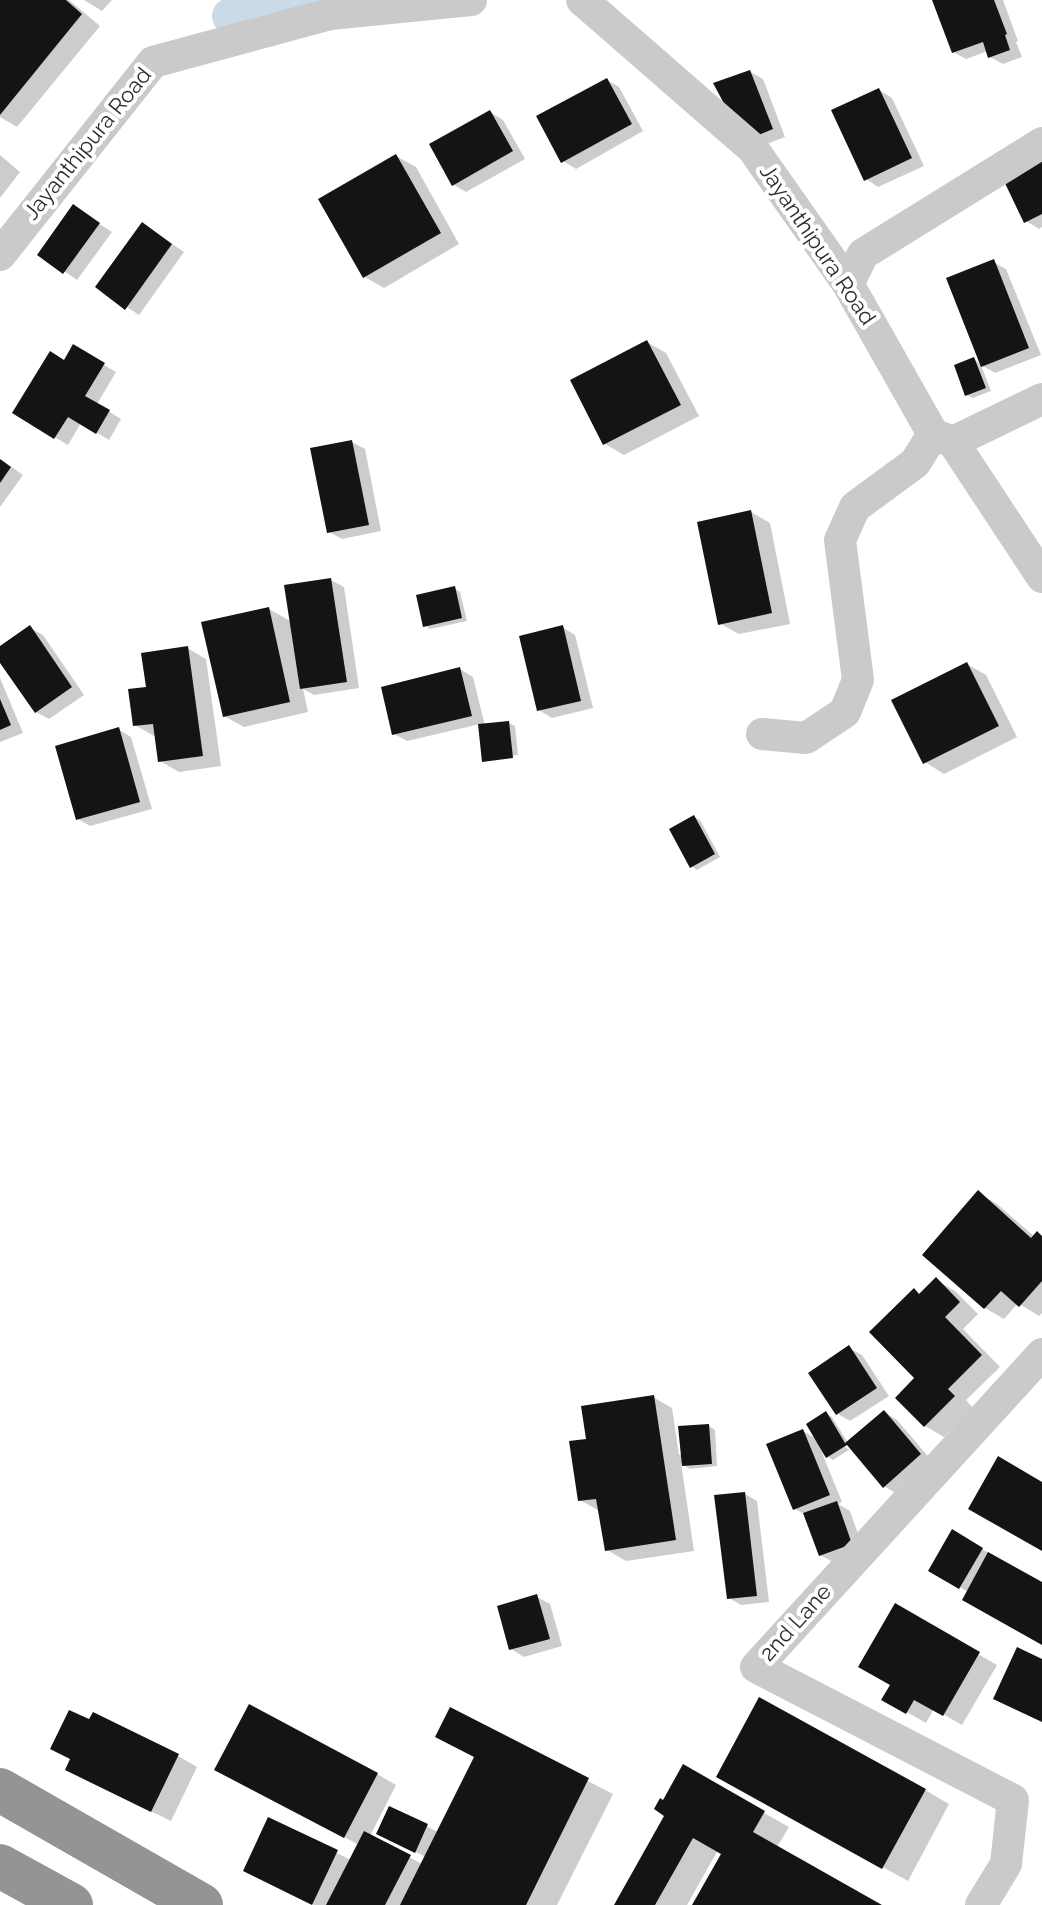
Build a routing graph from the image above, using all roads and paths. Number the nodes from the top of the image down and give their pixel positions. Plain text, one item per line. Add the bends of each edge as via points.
1 (471, 0) edge
2 (582, 0) edge
3 (1042, 143) edge
4 (0, 255) edge
5 (848, 284) junction
6 (1042, 399) edge
7 (943, 438) junction
8 (1042, 577) edge
9 (762, 734) dead end
10 (1042, 1354) edge
11 (0, 1790) edge
12 (0, 1866) edge
13 (71, 1905) edge
14 (201, 1905) edge
15 (981, 1905) edge

1 - 4 street, Jayanthipura Road via 330,14 153,62
2 - 5 street, Jayanthipura Road via 753,149
3 - 5 street via 863,254
5 - 7 street, Jayanthipura Road
6 - 7 street
7 - 8 street, Jayanthipura Road
7 - 9 street via 855,507 840,540 858,680 845,712 806,738
10 - 15 street, 2nd Lane via 756,1667 1013,1800 1006,1864
11 - 14 highway
12 - 13 highway

